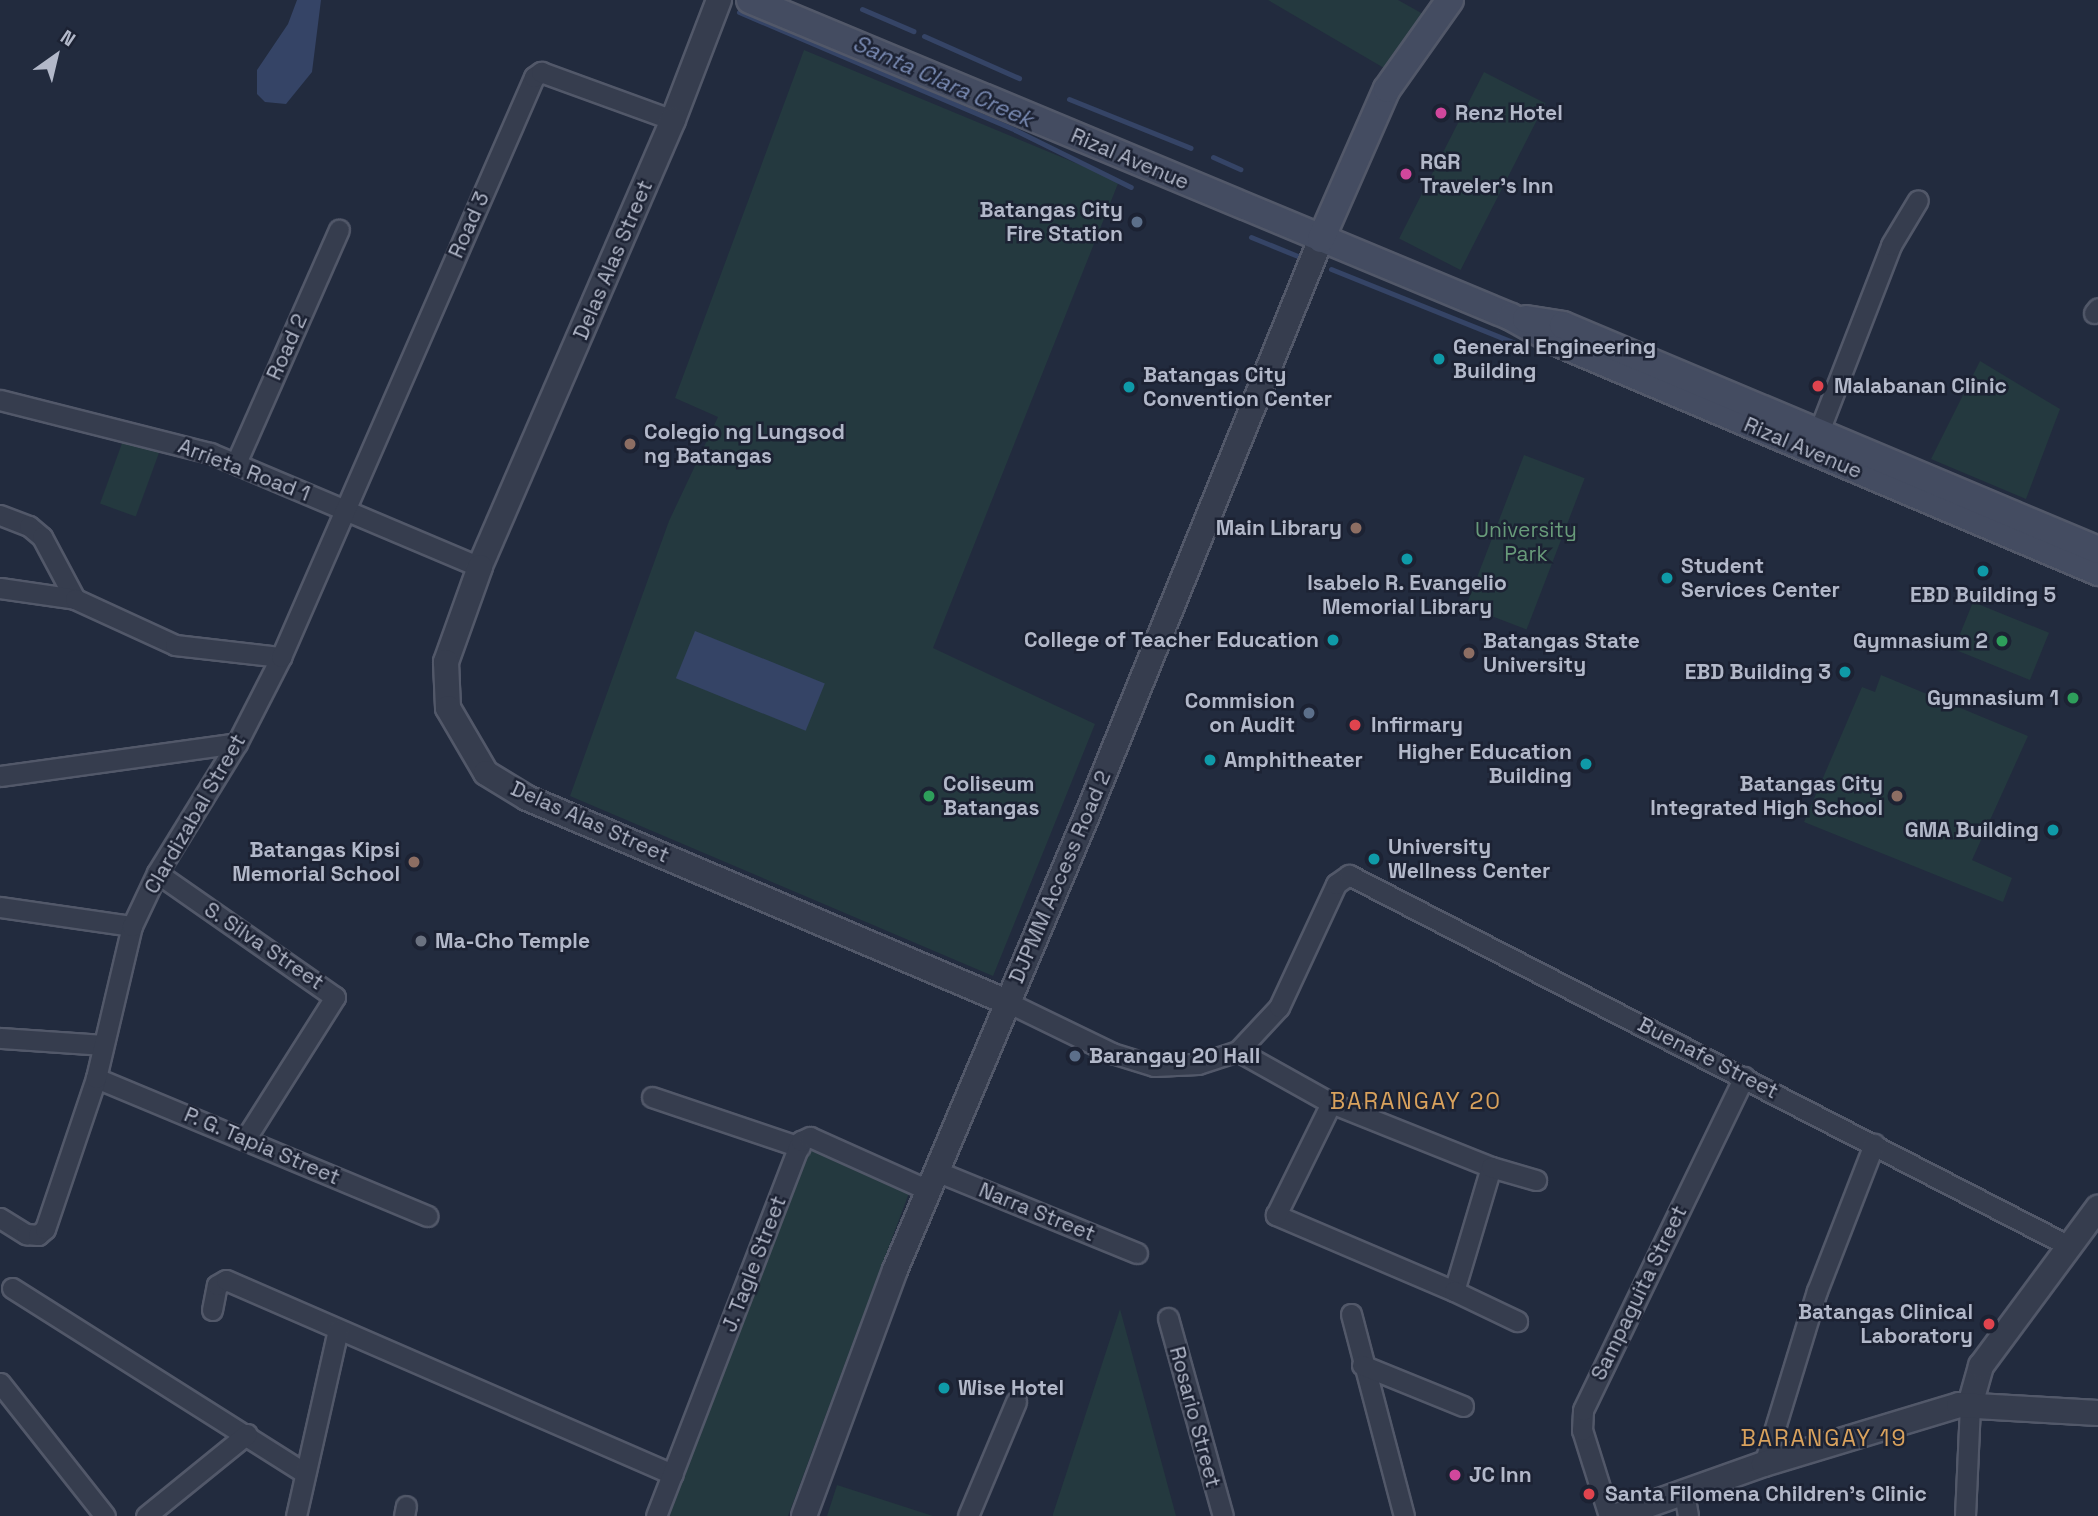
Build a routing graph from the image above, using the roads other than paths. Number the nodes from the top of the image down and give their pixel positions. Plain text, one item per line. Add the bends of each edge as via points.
1 (719, 0) edge
2 (750, 0) edge
3 (1450, 0) edge
4 (673, 120) junction
5 (1918, 200) dead end
6 (339, 230) dead end
7 (1321, 239) junction
8 (0, 400) edge
9 (1814, 443) junction
10 (236, 463) junction
11 (344, 509) junction
12 (0, 515) edge
13 (2098, 550) edge
14 (480, 567) junction
15 (2098, 572) edge
16 (0, 588) edge
17 (75, 599) junction
18 (281, 657) junction
19 (237, 743) junction
20 (0, 776) edge
21 (157, 873) junction
22 (0, 907) edge
23 (132, 926) junction
24 (1007, 1002) junction
25 (0, 1038) edge
26 (102, 1045) junction
27 (1238, 1051) junction
28 (1744, 1077) junction
29 (96, 1078) junction
30 (652, 1097) dead end
31 (1331, 1103) junction
32 (246, 1138) junction
33 (1874, 1144) junction
34 (800, 1147) junction
35 (1492, 1167) junction
36 (1536, 1180) dead end
37 (932, 1181) junction
38 (2098, 1208) edge
39 (427, 1216) dead end
40 (0, 1218) edge
41 (2068, 1246) junction
42 (1137, 1253) dead end
43 (12, 1288) dead end
44 (1454, 1291) junction
45 (212, 1310) dead end
46 (1351, 1314) dead end
47 (1168, 1318) dead end
48 (1517, 1321) dead end
49 (338, 1330) junction
50 (1362, 1365) junction
51 (0, 1383) edge
52 (1016, 1402) dead end
53 (1463, 1405) dead end
54 (1970, 1405) junction
55 (2098, 1413) edge
56 (247, 1434) junction
57 (1764, 1464) junction
58 (303, 1472) junction
59 (673, 1474) junction
60 (1686, 1504) edge
61 (106, 1516) edge
62 (146, 1516) edge
63 (296, 1516) edge
64 (656, 1516) edge
65 (804, 1516) edge
66 (968, 1516) edge
67 (1223, 1516) edge
68 (1404, 1516) edge
69 (1609, 1516) edge
70 (1616, 1516) edge
71 (1965, 1516) edge

1 - 4 street, Delas Alas Street
2 - 7 main road, Rizal Avenue
3 - 7 main road via 1387,89
4 - 11 street, Road 3 via 537,74
4 - 14 street, Delas Alas Street
5 - 9 street via 1891,245
6 - 10 street, Road 2
7 - 9 main road, Rizal Avenue via 1511,317 1563,324
7 - 24 street, DJPMM Access Road 2
8 - 10 street, Arrieta Road 1
9 - 13 main road, Rizal Avenue
9 - 15 main road, Rizal Avenue
10 - 11 street, Arrieta Road 1
11 - 14 street, Arrieta Road 1
11 - 18 street, Clardizabal Street
12 - 17 street via 29,526 42,537
14 - 24 street, Delas Alas Street via 446,662 448,708 486,773 527,798
16 - 17 street
17 - 18 street via 175,645
18 - 19 street, Clardizabal Street
19 - 20 street
19 - 21 street, Clardizabal Street
21 - 23 street, Clardizabal Street
21 - 32 street, S. Silva Street via 335,997
22 - 23 street
23 - 26 street, Clardizabal Street
24 - 27 street, Delas Alas Street via 1112,1054 1154,1066 1198,1064
24 - 37 street, DJPMM Access Road 2
25 - 26 street
26 - 29 street, Clardizabal Street
27 - 28 street, Buenafe Street via 1279,1007 1336,884 1345,875
27 - 31 street
28 - 33 street, Buenafe Street
28 - 69 street, Sampaguita Street via 1583,1410 1581,1430
29 - 32 street, P. G. Tapia Street
29 - 40 street, Clardizabal Street via 46,1229 38,1235 26,1234
30 - 34 street
31 - 35 street
31 - 44 street via 1276,1214
32 - 39 street, P. G. Tapia Street
33 - 41 street, Buenafe Street
33 - 57 street via 1817,1291
34 - 37 street via 810,1137
34 - 59 street, J. Tagle Street
35 - 36 street
35 - 44 street
37 - 42 street, Narra Street
37 - 65 street, DJPMM Access Road 2
38 - 41 street
41 - 54 street via 1981,1366
43 - 56 street
44 - 48 street
45 - 49 street via 217,1285 226,1280
46 - 50 street
47 - 67 street, Rosario Street
49 - 58 street
49 - 59 street
50 - 53 street
50 - 68 street
51 - 61 street
52 - 66 street
54 - 55 street
54 - 57 street
54 - 71 street
56 - 58 street
56 - 62 street
57 - 60 street
58 - 63 street
59 - 64 street, J. Tagle Street
60 - 70 street

